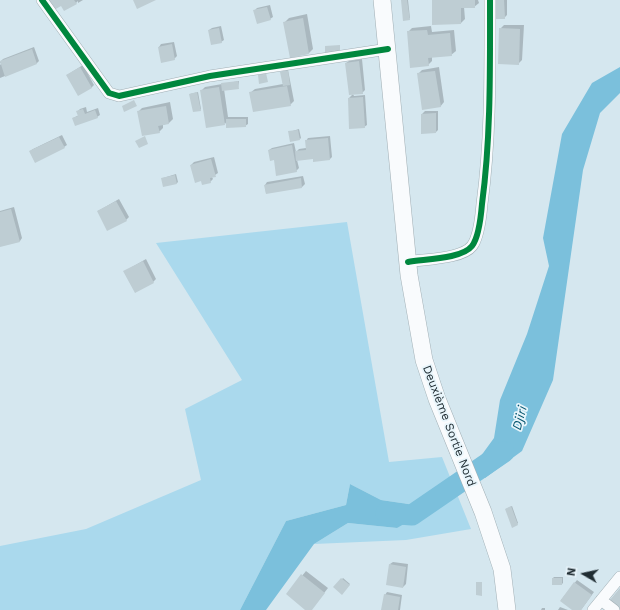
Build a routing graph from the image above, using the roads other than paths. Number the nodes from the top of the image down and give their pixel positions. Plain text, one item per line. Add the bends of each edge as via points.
1 (42, 0) edge
2 (382, 0) edge
3 (490, 0) edge
4 (388, 49) junction
5 (408, 262) junction
6 (620, 577) edge
7 (601, 600) junction
8 (507, 610) edge
9 (593, 610) edge
10 (614, 610) edge

1 - 4 street via 109,93 119,96 210,76
2 - 4 main road, Deuxième Sortie Nord
3 - 5 street via 490,73 485,180 479,228 472,246 456,256
4 - 5 main road, Deuxième Sortie Nord
5 - 8 main road, Deuxième Sortie Nord via 424,360 483,512 502,569
6 - 7 street
7 - 9 street
7 - 10 street

